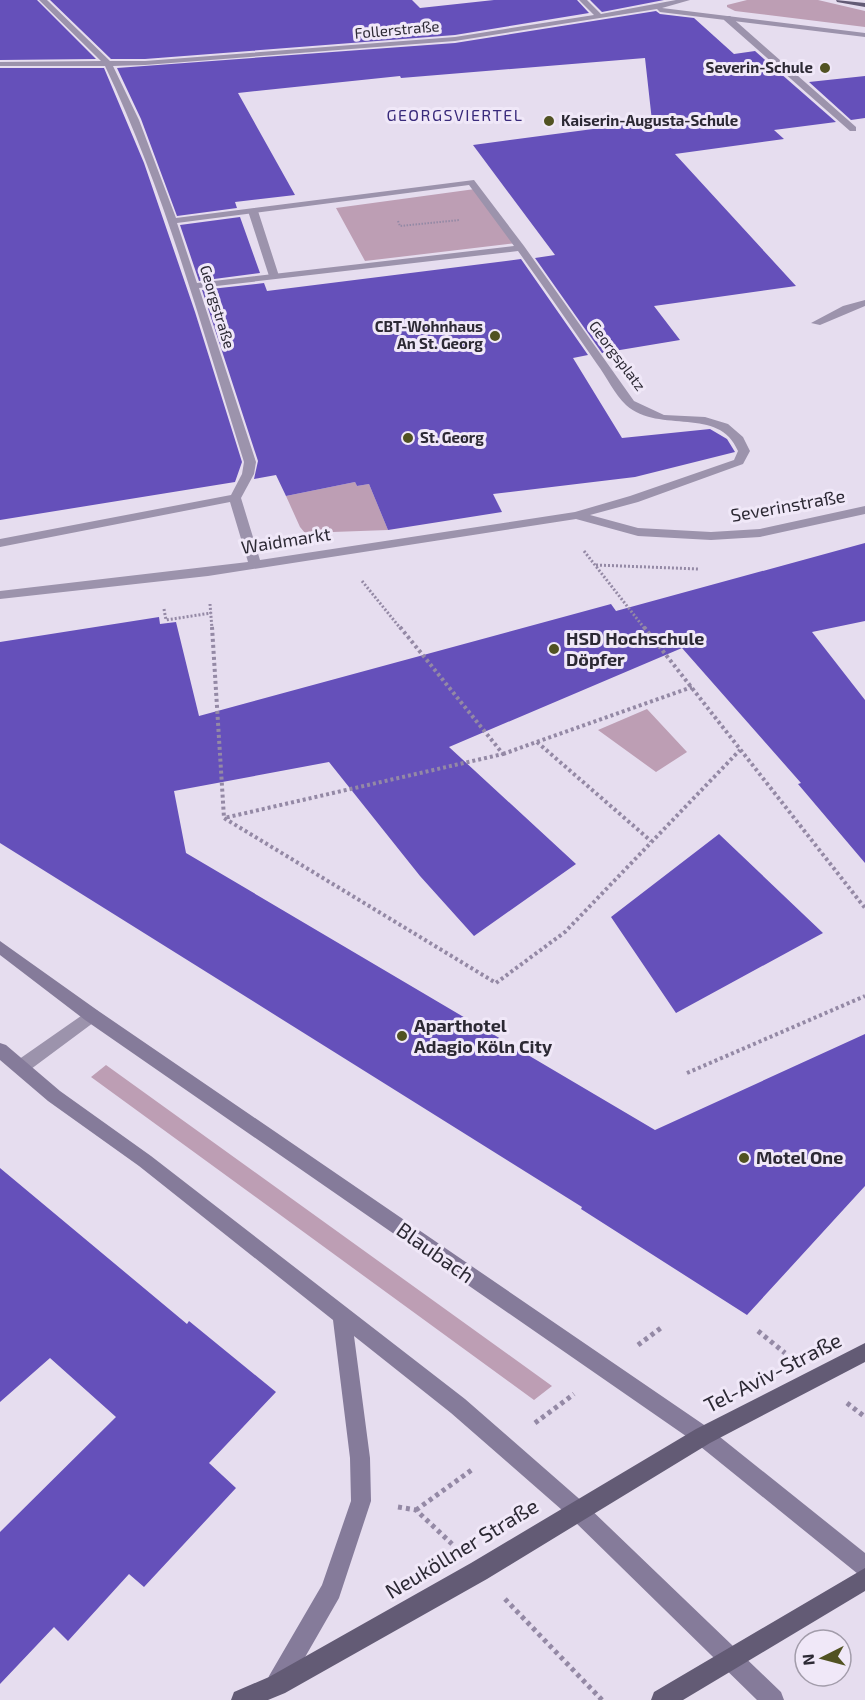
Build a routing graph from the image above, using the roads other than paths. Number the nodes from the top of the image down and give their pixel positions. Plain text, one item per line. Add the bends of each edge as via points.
1 (43, 0) edge
2 (583, 0) edge
3 (686, 0) edge
4 (840, 0) edge
5 (865, 5) edge
6 (648, 9) junction
7 (600, 17) junction
8 (727, 18) junction
9 (865, 35) edge
10 (107, 62) junction
11 (0, 64) edge
12 (853, 129) dead end
13 (253, 211) junction
14 (172, 221) junction
15 (521, 248) junction
16 (274, 276) junction
17 (193, 286) junction
18 (865, 303) edge
19 (816, 323) dead end
20 (235, 498) junction
21 (865, 510) edge
22 (576, 515) junction
23 (0, 543) edge
24 (255, 565) junction
25 (0, 595) edge
26 (0, 947) edge
27 (91, 1015) junction
28 (0, 1050) edge
29 (21, 1067) junction
30 (342, 1314) junction
31 (865, 1352) edge
32 (703, 1436) junction
33 (578, 1510) junction
34 (865, 1567) edge
35 (865, 1579) edge
36 (729, 1659) junction
37 (277, 1685) junction
38 (242, 1700) edge
39 (662, 1700) edge
40 (773, 1700) edge

1 - 10 street
2 - 7 street
3 - 6 street, Follerstraße
4 - 5 main road
6 - 7 street, Follerstraße
6 - 8 street
7 - 10 street, Follerstraße via 455,39 156,62
8 - 9 street
8 - 12 street
10 - 11 street, Follerstraße
10 - 14 street, Georgstraße via 135,120
13 - 14 street, Georgsplatz
13 - 15 street, Georgsplatz via 471,182
13 - 16 street
14 - 17 street, Georgstraße
15 - 16 street
15 - 22 street, Georgsplatz via 630,403 670,419 705,420 724,426 739,439 744,451 739,462
16 - 17 street
17 - 20 street, Georgstraße via 250,462
18 - 19 street
20 - 23 street
20 - 24 street
21 - 22 street, Severinstraße via 760,533 723,536 638,532
22 - 24 street, Waidmarkt
24 - 25 street, Waidmarkt
26 - 27 main road, Blaubach
27 - 29 street
27 - 32 main road, Blaubach
28 - 29 main road
29 - 30 main road
30 - 33 main road via 458,1406
30 - 37 main road via 360,1458 361,1501 332,1590
31 - 32 main road, Tel-Aviv-Straße
32 - 33 main road, Neuköllner Straße
32 - 34 main road, Blaubach
33 - 36 main road
33 - 37 main road, Neuköllner Straße
35 - 36 main road
36 - 39 main road
36 - 40 main road
37 - 38 main road, Neuköllner Straße

